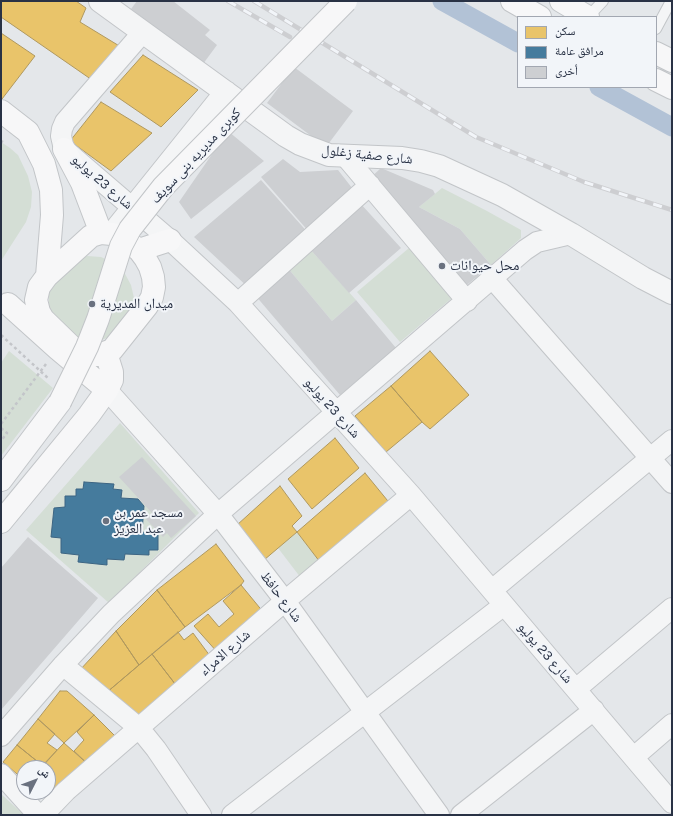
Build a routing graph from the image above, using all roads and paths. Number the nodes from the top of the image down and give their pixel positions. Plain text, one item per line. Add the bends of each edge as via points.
1 (100, 1) edge
2 (346, 1) edge
3 (512, 1) edge
4 (561, 1) edge
5 (603, 1) edge
6 (671, 1) edge
7 (538, 16) edge
8 (586, 16) edge
9 (589, 16) edge
10 (657, 27) edge
11 (143, 32) junction
12 (657, 54) edge
13 (672, 61) edge
14 (657, 80) edge
15 (672, 88) edge
16 (233, 97) junction
17 (1, 111) edge
18 (64, 149) junction
19 (345, 156) junction
20 (370, 185) junction
21 (138, 214) junction
22 (571, 234) junction
23 (120, 240) junction
24 (170, 240) junction
25 (492, 278) junction
26 (43, 281) junction
27 (672, 293) edge
28 (467, 301) junction
29 (238, 303) junction
30 (4, 309) edge
31 (1, 335) edge
32 (58, 349) junction
33 (106, 353) junction
34 (40, 370) junction
35 (51, 380) dead end
36 (107, 390) junction
37 (336, 413) junction
38 (1, 424) edge
39 (1, 428) edge
40 (672, 440) edge
41 (1, 441) edge
42 (651, 458) junction
43 (1, 480) edge
44 (672, 483) edge
45 (411, 495) junction
46 (218, 514) junction
47 (1, 522) edge
48 (498, 598) junction
49 (285, 601) junction
50 (672, 608) edge
51 (63, 665) junction
52 (576, 689) junction
53 (594, 710) junction
54 (365, 713) junction
55 (672, 724) edge
56 (139, 728) junction
57 (1, 736) edge
58 (634, 757) junction
59 (1, 774) edge
60 (672, 803) edge
61 (38, 815) edge
62 (42, 815) edge
63 (201, 815) edge
64 (232, 815) edge
65 (439, 815) edge
66 (461, 815) edge

1 - 11 street, شارع صفية زغلول
2 - 43 main road, كوبرى مديريه بنى سويف, bridge via 163,187 130,229 121,246 88,347 60,402
3 - 7 main road
4 - 8 main road
5 - 9 lane
6 - 10 lane
11 - 16 street, شارع صفية زغلول
11 - 18 street, شارع 23 يوليو via 66,122 61,136
12 - 13 main road
14 - 15 main road
16 - 19 street, شارع صفية زغلول via 300,144 329,155
16 - 21 street
17 - 26 main road via 28,132 44,164 51,190 52,214
18 - 21 street, شارع 23 يوليو
18 - 23 main road via 82,183
19 - 20 street
19 - 22 street, شارع صفية زغلول via 402,158 440,166 502,195
20 - 28 street
20 - 29 street
21 - 23 street
21 - 24 street, شارع 23 يوليو
22 - 25 street via 537,242
22 - 27 street, شارع صفية زغلول
23 - 24 main road
23 - 26 main road via 91,236
23 - 33 main road via 145,258 153,277 154,287 147,306 112,350
24 - 29 street, شارع 23 يوليو
25 - 28 street
25 - 42 street
26 - 30 main road
26 - 33 main road via 36,300 43,319 75,350 90,355
28 - 37 street
29 - 37 street, شارع 23 يوليو
30 - 32 main road
31 - 34 path
32 - 34 path
32 - 36 main road
33 - 36 main road via 112,372 112,380
34 - 35 path
34 - 38 path
36 - 46 street, شارع حافظ
36 - 47 main road
37 - 45 street, شارع 23 يوليو
37 - 46 street
39 - 41 path via 7,433
40 - 42 street
42 - 44 street
42 - 48 street
45 - 48 street, شارع 23 يوليو
45 - 49 street, شارع الامراء
46 - 49 street, شارع حافظ
46 - 51 street via 122,603
48 - 52 street, شارع 23 يوليو
48 - 54 street
49 - 54 street, شارع حافظ
49 - 56 street, شارع الامراء
50 - 52 street
51 - 56 street
51 - 57 street
52 - 53 street, شارع 23 يوليو
53 - 58 street, شارع 23 يوليو
53 - 66 street
54 - 64 street
54 - 65 street, شارع حافظ
55 - 58 street
56 - 62 street, شارع الامراء
56 - 63 street
58 - 60 street, شارع 23 يوليو
59 - 61 street

